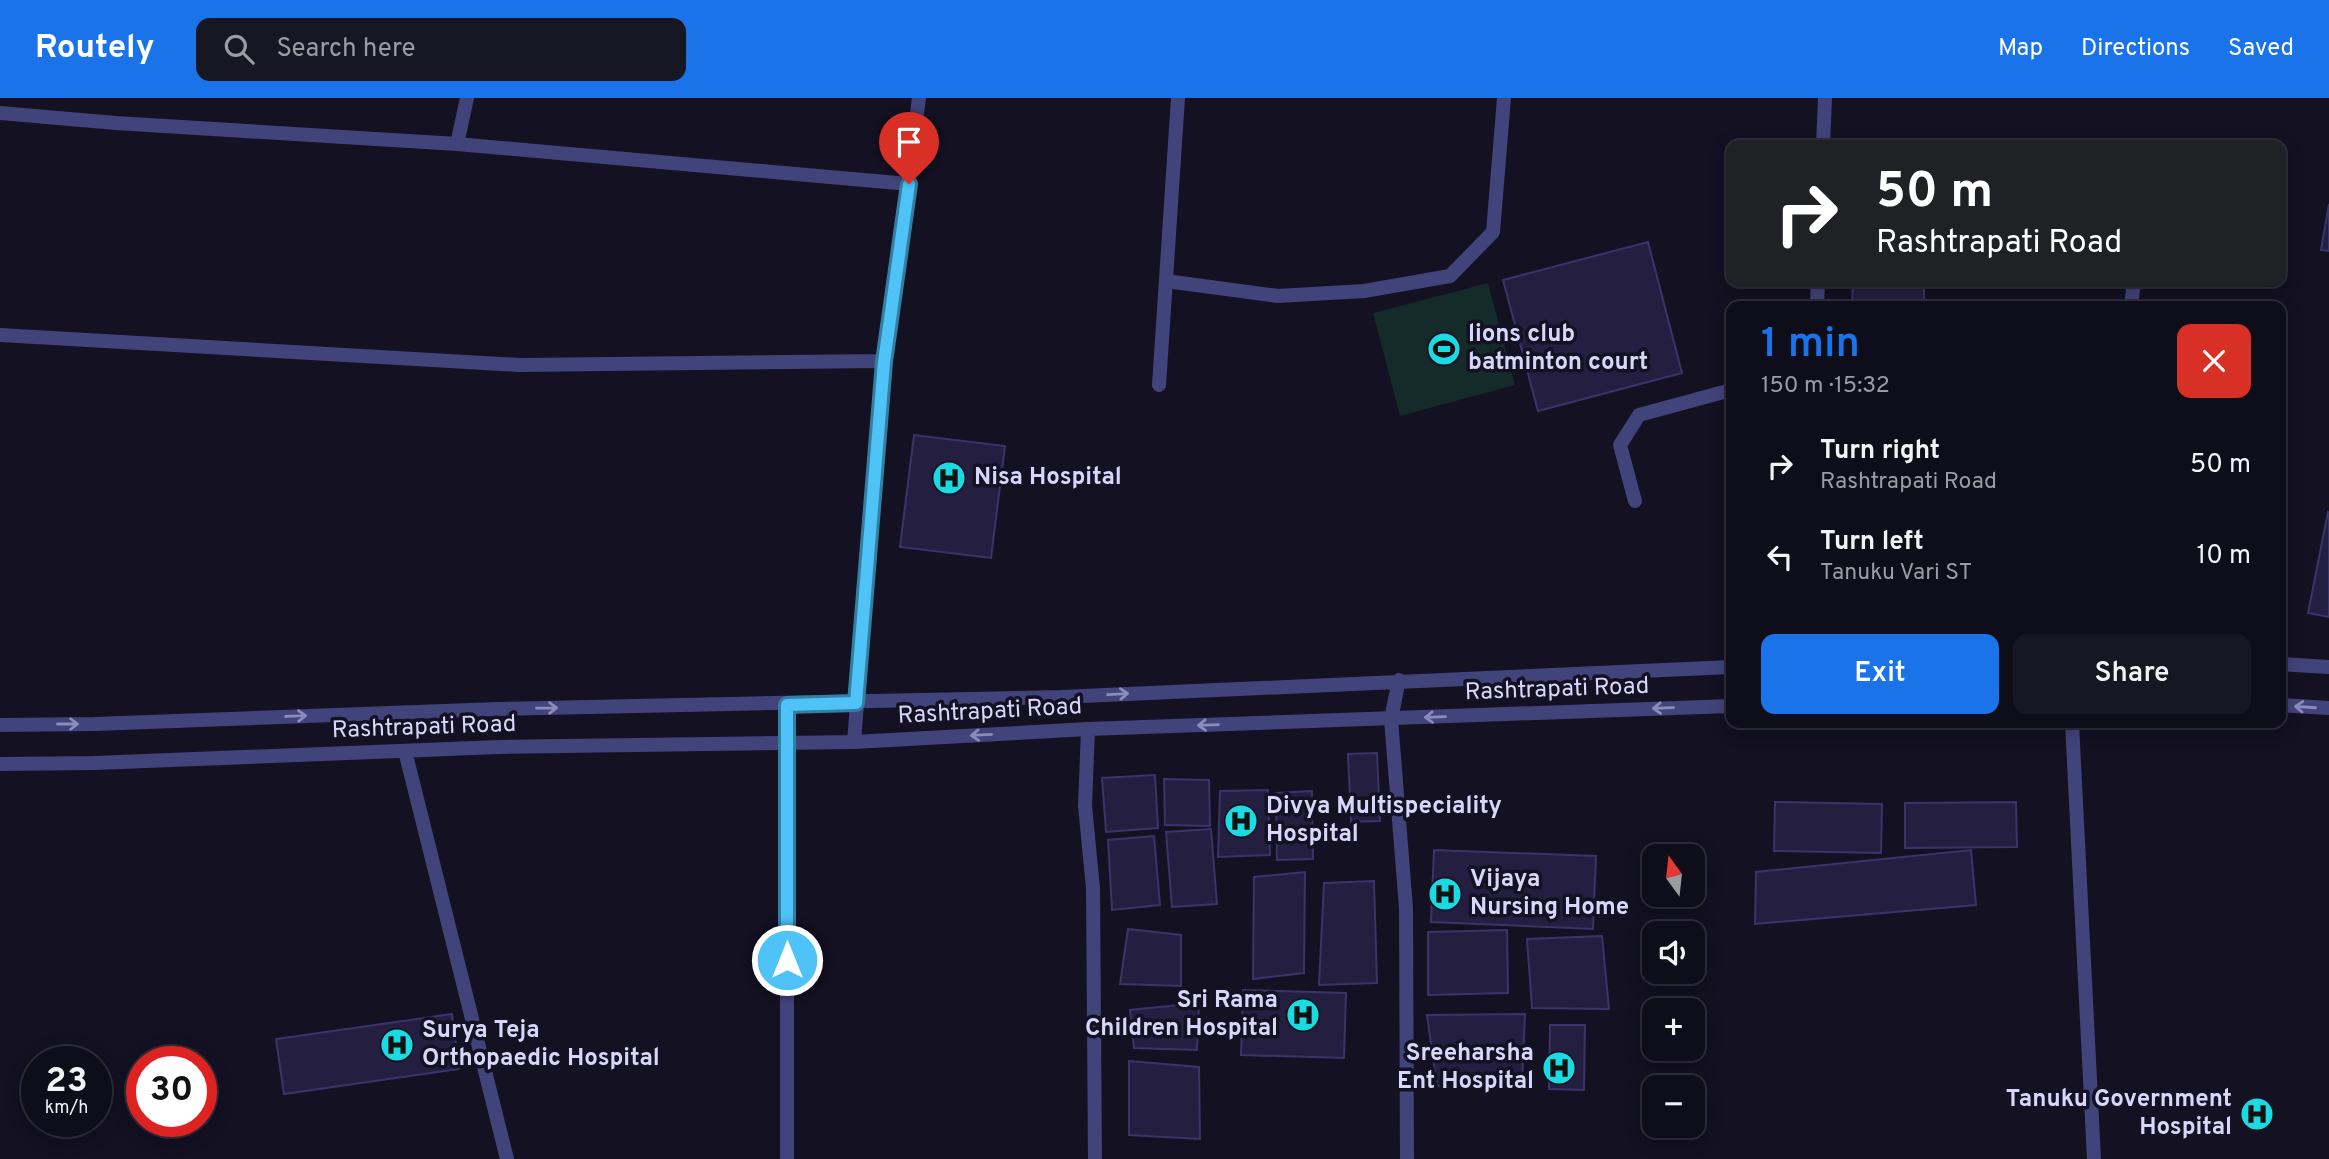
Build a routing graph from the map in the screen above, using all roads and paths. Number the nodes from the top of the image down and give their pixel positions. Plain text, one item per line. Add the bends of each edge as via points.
1 (467, 98) edge
2 (919, 98) edge
3 (1178, 98) edge
4 (1504, 98) edge
5 (1825, 98) edge
6 (0, 113) edge
7 (1823, 140) edge
8 (457, 144) junction
9 (909, 184) junction
10 (1166, 281) junction
11 (0, 335) edge
12 (884, 362) junction
13 (1159, 385) dead end
14 (1726, 391) edge
15 (1635, 501) dead end
16 (2286, 664) edge
17 (1726, 667) edge
18 (2329, 667) edge
19 (1399, 680) junction
20 (856, 703) junction
21 (787, 705) junction
22 (2286, 705) edge
23 (1726, 706) edge
24 (2329, 708) edge
25 (1391, 719) junction
26 (0, 725) edge
27 (2072, 728) edge
28 (1088, 729) junction
29 (854, 742) junction
30 (788, 743) junction
31 (405, 751) junction
32 (0, 764) edge
33 (507, 1159) edge
34 (787, 1159) edge
35 (1095, 1159) edge
36 (1407, 1159) edge
37 (2094, 1159) edge

1 - 8 street
2 - 9 street
3 - 10 street
4 - 10 street via 1493,232 1450,276 1364,291 1278,296
5 - 7 street
6 - 8 street
8 - 9 street
9 - 12 street
10 - 13 street
11 - 12 street via 520,365
12 - 20 street
14 - 15 street via 1639,415 1620,445
16 - 18 street
17 - 19 street, Rashtrapati Road
20 -> 19 street, Rashtrapati Road
19 - 25 street
20 - 21 street, Rashtrapati Road
20 - 29 street
26 -> 21 street, Rashtrapati Road
21 - 30 street
24 -> 22 street
23 -> 25 street, Rashtrapati Road
25 -> 28 street, Rashtrapati Road
25 - 36 street via 1406,908
27 - 37 street
28 -> 29 street, Rashtrapati Road
28 - 35 street via 1085,806 1093,888
29 - 30 street, Rashtrapati Road
30 - 31 street, Rashtrapati Road
30 - 34 street
31 - 32 street, Rashtrapati Road
31 - 33 street

